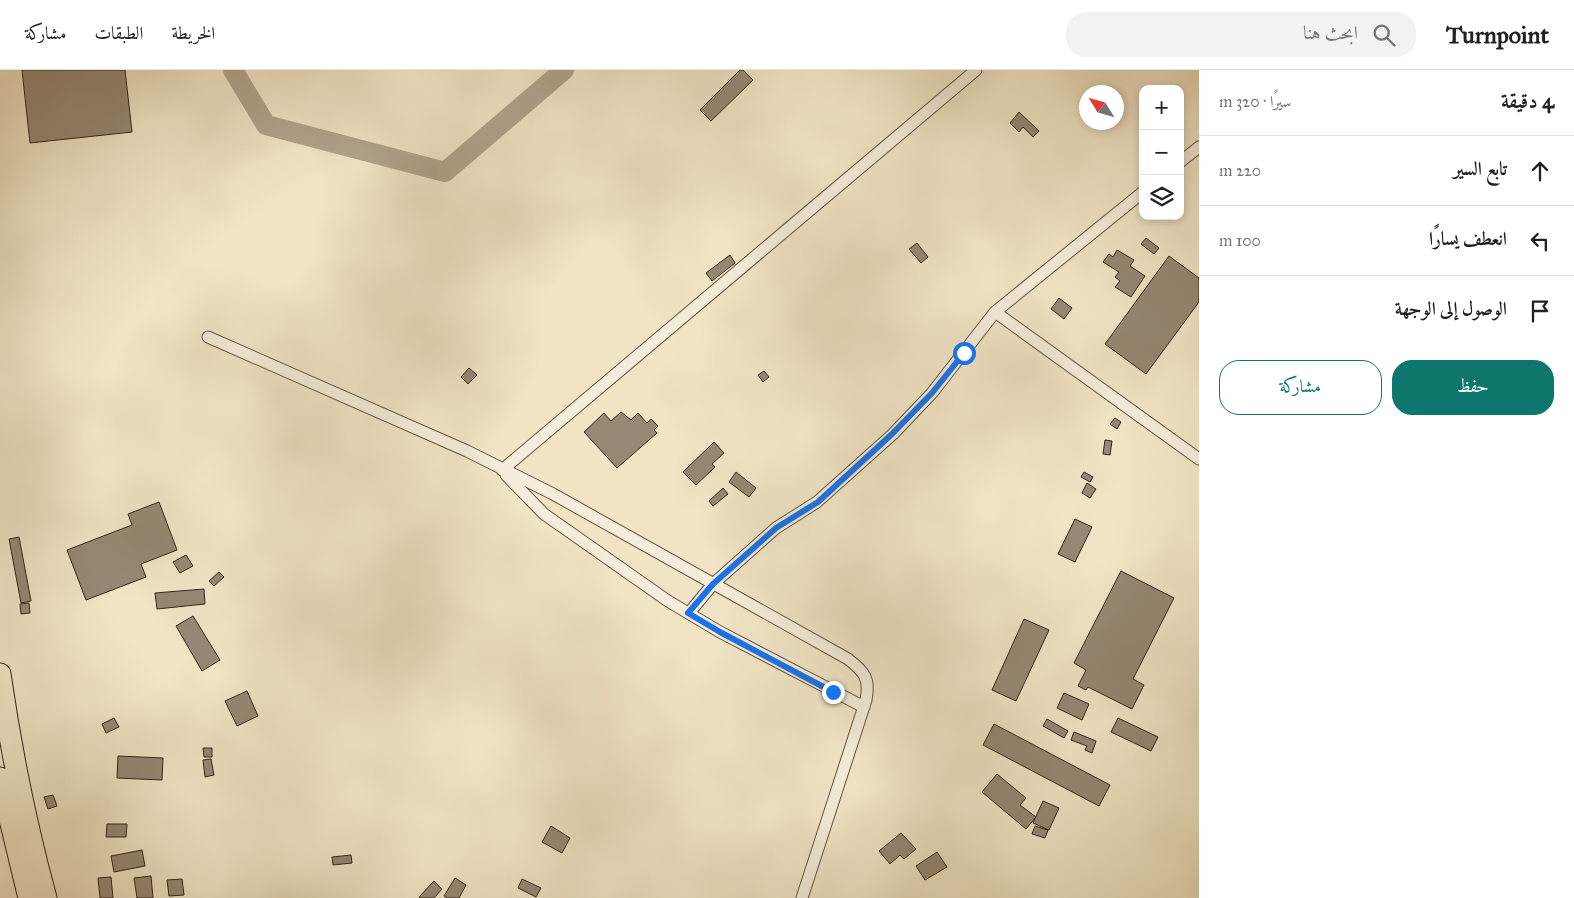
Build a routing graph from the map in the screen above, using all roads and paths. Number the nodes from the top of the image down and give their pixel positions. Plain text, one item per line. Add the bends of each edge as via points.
1 (976, 70) edge
2 (1199, 147) edge
3 (1184, 159) edge
4 (1139, 195) edge
5 (995, 312) junction
6 (208, 337) dead end
7 (1199, 458) edge
8 (502, 470) junction
9 (713, 584) junction
10 (688, 613) junction
11 (0, 674) edge
12 (864, 707) junction
13 (0, 778) edge
14 (17, 851) junction
15 (21, 898) edge
16 (29, 898) edge
17 (46, 898) edge
18 (802, 898) edge

1 - 8 street
2 - 3 street
4 - 5 street
5 - 7 street
5 - 9 street via 932,393 892,434 818,502 776,528
6 - 8 street
8 - 9 street via 553,494
8 - 10 street via 544,514
9 - 10 street
9 - 12 street via 861,668 868,686
10 - 12 street
11 - 17 highway via 8,728
12 - 18 street
13 - 14 highway
14 - 15 highway
14 - 16 highway

